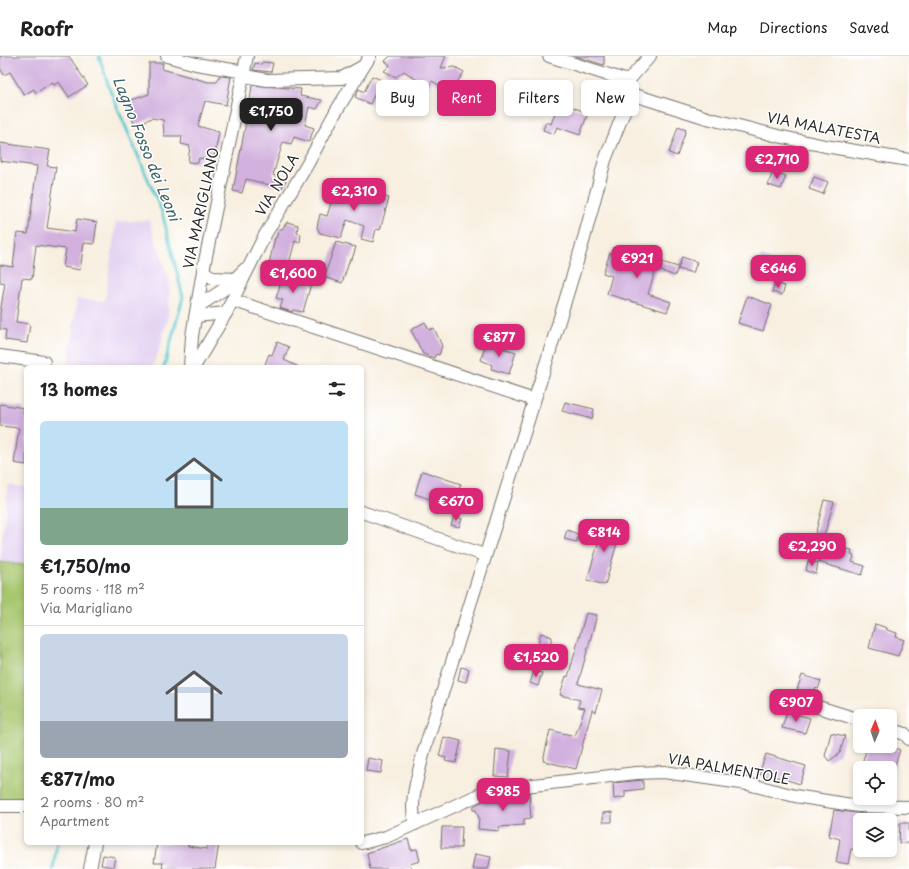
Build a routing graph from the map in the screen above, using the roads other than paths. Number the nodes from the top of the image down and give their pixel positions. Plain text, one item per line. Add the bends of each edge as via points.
1 (167, 56) edge
2 (247, 56) edge
3 (370, 56) edge
4 (549, 56) edge
5 (650, 56) edge
6 (363, 67) junction
7 (244, 73) junction
8 (625, 80) edge
9 (629, 80) edge
10 (639, 97) edge
11 (622, 116) edge
12 (909, 160) edge
13 (248, 267) junction
14 (203, 272) junction
15 (235, 279) junction
16 (232, 300) junction
17 (196, 312) junction
18 (226, 313) junction
19 (0, 356) edge
20 (44, 362) dead end
21 (190, 365) edge
22 (195, 365) edge
23 (534, 400) junction
24 (364, 513) edge
25 (484, 555) junction
26 (815, 706) dead end
27 (853, 718) edge
28 (897, 732) edge
29 (909, 739) edge
30 (0, 806) edge
31 (24, 806) edge
32 (909, 807) edge
33 (415, 824) junction
34 (364, 843) edge
35 (95, 845) edge
36 (90, 869) edge

1 - 7 street
2 - 7 street, VIA MARIGLIANO
3 - 6 street, VIA NOLA
4 - 8 street
5 - 9 street
6 - 7 street via 342,78 267,80 250,78
6 - 13 street, VIA NOLA
7 - 14 street, VIA MARIGLIANO
10 - 12 street, VIA MALATESTA via 707,118 778,136
11 - 23 street via 605,160
13 - 15 street, VIA NOLA
13 - 16 street, VIA NOLA
14 - 15 street via 213,278
14 - 17 street, VIA MARIGLIANO
15 - 17 street, VIA NOLA
16 - 18 street, VIA NOLA
16 - 23 street
17 - 18 street
17 - 21 street, VIA MARIGLIANO
18 - 22 street, VIA NOLA
19 - 20 street
23 - 25 street
24 - 25 street
25 - 33 street via 423,754 413,800 412,813
26 - 27 street
28 - 29 street via 905,734
30 - 31 street
32 - 33 street, VIA PALMENTOLE via 858,806 795,796 748,784 664,772 636,772 484,793
33 - 34 street, VIA PALMENTOLE
35 - 36 street

